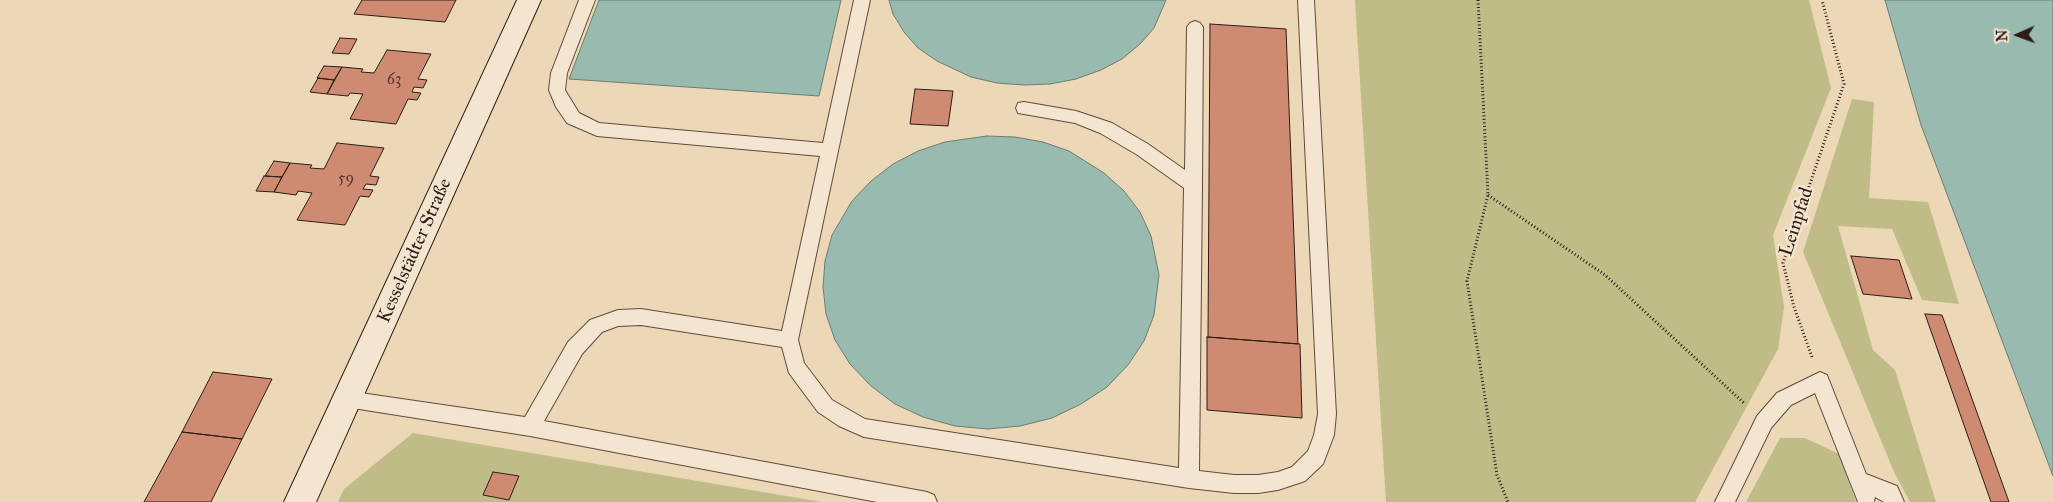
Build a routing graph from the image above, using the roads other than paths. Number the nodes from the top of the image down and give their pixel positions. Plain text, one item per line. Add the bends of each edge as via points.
1 (529, 0) edge
2 (587, 0) edge
3 (862, 0) edge
4 (1306, 0) edge
5 (1195, 27) dead end
6 (1024, 108) dead end
7 (830, 150) junction
8 (1194, 186) junction
9 (789, 340) junction
10 (347, 400) junction
11 (530, 427) junction
12 (1189, 479) junction
13 (300, 502) edge
14 (927, 502) edge
15 (1725, 502) edge
16 (1894, 502) edge

1 - 10 main road, Kesselstädter Straße
2 - 7 lane via 559,73 557,90 573,118 597,129
3 - 7 lane
4 - 12 lane via 1327,414 1324,435 1316,457 1298,474 1278,481 1234,484
5 - 8 lane
6 - 8 lane via 1076,117 1106,128
7 - 9 lane
8 - 12 lane
9 - 11 lane via 642,317 618,318 596,326 575,348
9 - 12 lane via 796,367 825,406 864,428
10 - 11 lane
10 - 13 main road, Kesselstädter Straße
11 - 14 lane
15 - 16 lane via 1764,422 1784,399 1820,382 1863,490 1890,493

